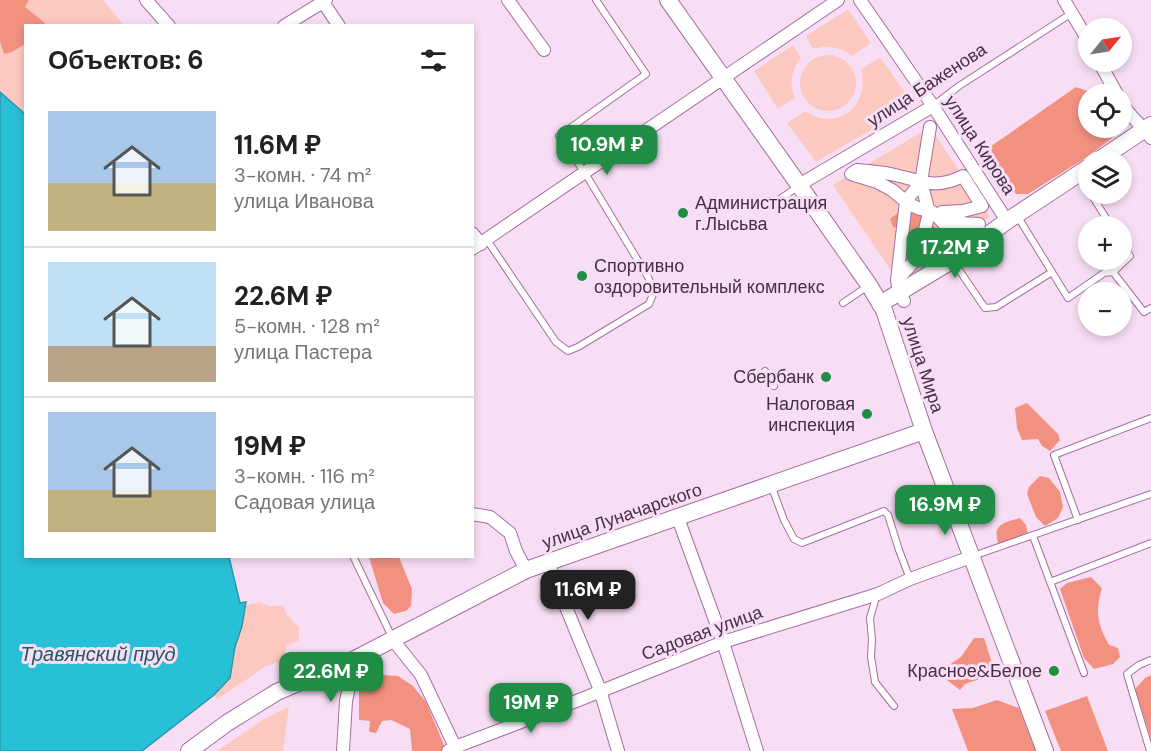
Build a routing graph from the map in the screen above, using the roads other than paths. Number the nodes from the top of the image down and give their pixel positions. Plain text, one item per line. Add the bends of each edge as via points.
1 (146, 0) edge
2 (508, 0) edge
3 (596, 0) edge
4 (668, 0) edge
5 (838, 0) edge
6 (860, 0) edge
7 (1064, 0) edge
8 (322, 1) edge
9 (1073, 13) junction
10 (1078, 22) edge
11 (167, 24) edge
12 (287, 24) edge
13 (338, 24) edge
14 (544, 50) dead end
15 (724, 78) junction
16 (933, 106) junction
17 (1132, 115) edge
18 (930, 127) dead end
19 (1149, 131) edge
20 (1116, 150) edge
21 (585, 173) junction
22 (1078, 174) edge
23 (921, 182) junction
24 (800, 185) junction
25 (906, 201) junction
26 (774, 203) dead end
27 (929, 212) junction
28 (1012, 219) junction
29 (480, 244) edge
30 (953, 260) junction
31 (1052, 272) junction
32 (1113, 272) joint
33 (869, 285) junction
34 (900, 291) junction
35 (843, 303) dead end
36 (880, 304) junction
37 (1151, 308) edge
38 (765, 371) dead end
39 (774, 386) dead end
40 (1151, 418) edge
41 (924, 432) junction
42 (771, 484) junction
43 (1151, 494) edge
44 (474, 514) edge
45 (678, 518) junction
46 (1077, 520) junction
47 (1033, 536) junction
48 (1151, 543) edge
49 (971, 557) junction
50 (354, 558) edge
51 (548, 563) junction
52 (526, 570) junction
53 (910, 579) junction
54 (1050, 582) junction
55 (878, 594) junction
56 (393, 640) junction
57 (723, 642) junction
58 (355, 659) junction
59 (1151, 660) edge
60 (1084, 673) dead end
61 (600, 690) junction
62 (894, 706) dead end
63 (453, 750) edge
64 (189, 751) edge
65 (343, 751) edge
66 (618, 751) edge
67 (757, 751) edge
68 (1045, 751) edge
69 (1150, 751) edge

1 - 11 street
2 - 14 street
3 - 21 lane via 646,74 559,136
4 - 15 street, улица Мира
5 - 15 street
6 - 16 street, улица Кирова
7 - 9 street
8 - 12 street
8 - 13 street
9 - 10 street
9 - 16 lane, улица Баженова
15 - 21 street
15 - 24 street, улица Мира
16 - 24 street, улица Баженова
16 - 28 street, улица Кирова
17 - 19 street
18 - 23 street
19 - 20 street
21 - 29 street
21 - 29 lane via 648,277 654,292 649,304 568,351 556,342
22 - 28 street
23 - 25 street
23 - 25 street via 878,171 858,170 851,174 878,182
23 - 27 street
23 - 27 street via 937,184 963,177 982,206 942,212 954,222 979,224 967,231 953,230
24 - 26 lane
24 - 33 street, улица Мира
25 - 27 street
25 - 34 street
27 - 34 street via 919,256
28 - 30 street
28 - 31 lane
30 - 31 lane via 985,308 996,307
30 - 34 street
31 - 32 lane via 1068,298 1104,273
32 - 37 lane via 1144,312
33 - 35 lane
33 - 36 street, улица Мира
34 - 36 street
36 - 41 street, улица Мира
38 - 39 lane
40 - 46 lane via 1054,454
41 - 42 street, улица Луначарского
41 - 49 street, улица Мира
42 - 45 street, улица Луначарского
42 - 53 lane via 784,520 794,539 802,543 884,512
43 - 46 lane
44 - 52 street via 490,517 510,533
45 - 51 street, улица Луначарского
45 - 57 street
46 - 47 lane
47 - 49 lane
47 - 54 lane
48 - 54 lane
49 - 53 street, Садовая улица
49 - 68 street, улица Мира
50 - 56 lane
51 - 52 street, улица Луначарского
51 - 61 street
52 - 56 street, улица Луначарского
53 - 55 street, Садовая улица
54 - 60 lane
55 - 57 street, Садовая улица
55 - 62 lane via 870,618 871,657 875,682
56 - 58 street, улица Луначарского
56 - 63 street via 421,675
57 - 61 street, Садовая улица
57 - 67 street
58 - 64 street, улица Луначарского via 277,692
58 - 65 street via 346,701
59 - 69 lane via 1127,674
61 - 63 street, Садовая улица
61 - 66 street

